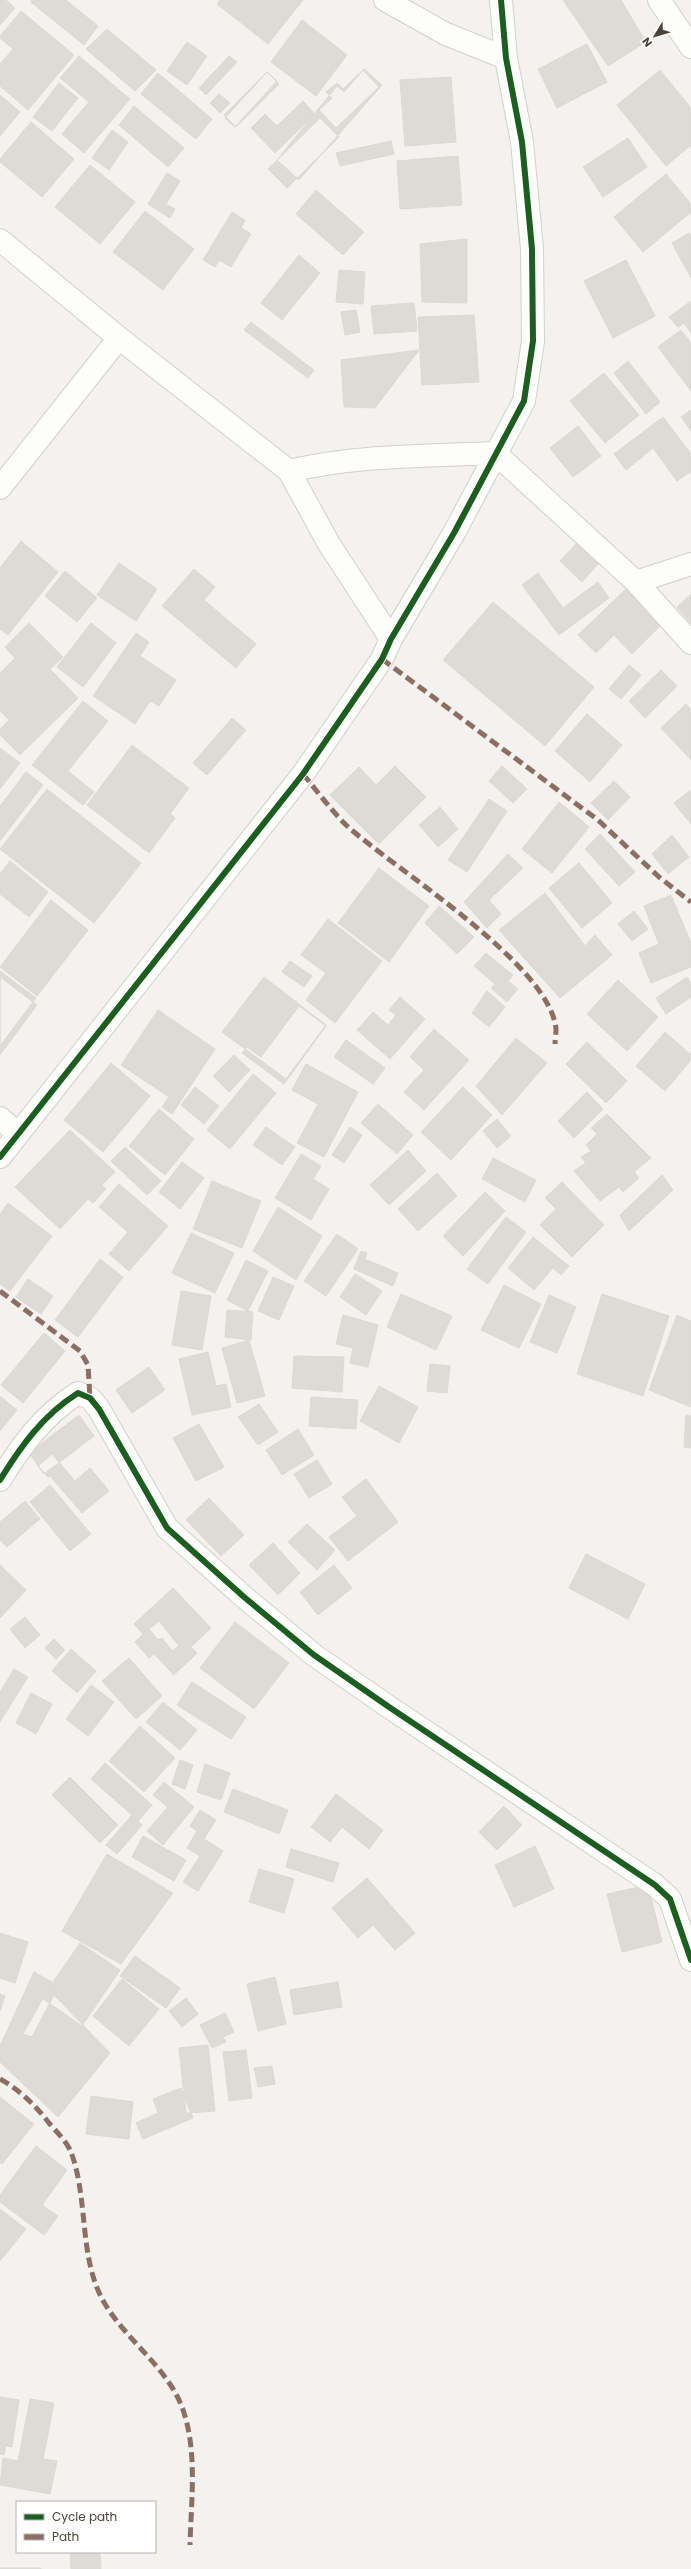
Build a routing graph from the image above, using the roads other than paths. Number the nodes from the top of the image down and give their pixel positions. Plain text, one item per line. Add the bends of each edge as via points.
1 (385, 0) edge
2 (501, 0) edge
3 (659, 0) edge
4 (691, 47) edge
5 (506, 58) junction
6 (0, 240) edge
7 (119, 338) junction
8 (495, 453) junction
9 (289, 471) junction
10 (0, 488) edge
11 (691, 564) edge
12 (636, 582) junction
13 (391, 639) junction
14 (691, 643) edge
15 (0, 1118) edge
16 (18, 1134) junction
17 (0, 1157) edge
18 (0, 1480) edge
19 (691, 1960) edge

1 - 5 street via 446,34
2 - 5 street
3 - 4 street
5 - 8 street via 522,142 532,249 533,341 524,401
6 - 7 street
7 - 9 street
7 - 10 street
8 - 9 street via 365,457 326,462
8 - 12 street
8 - 13 street via 454,533
9 - 13 street via 329,544
11 - 12 street
12 - 14 street
13 - 16 street via 382,659 303,774
15 - 16 street
16 - 17 street
18 - 19 street via 23,1442 60,1405 78,1393 90,1398 167,1528 314,1655 655,1885 670,1899

